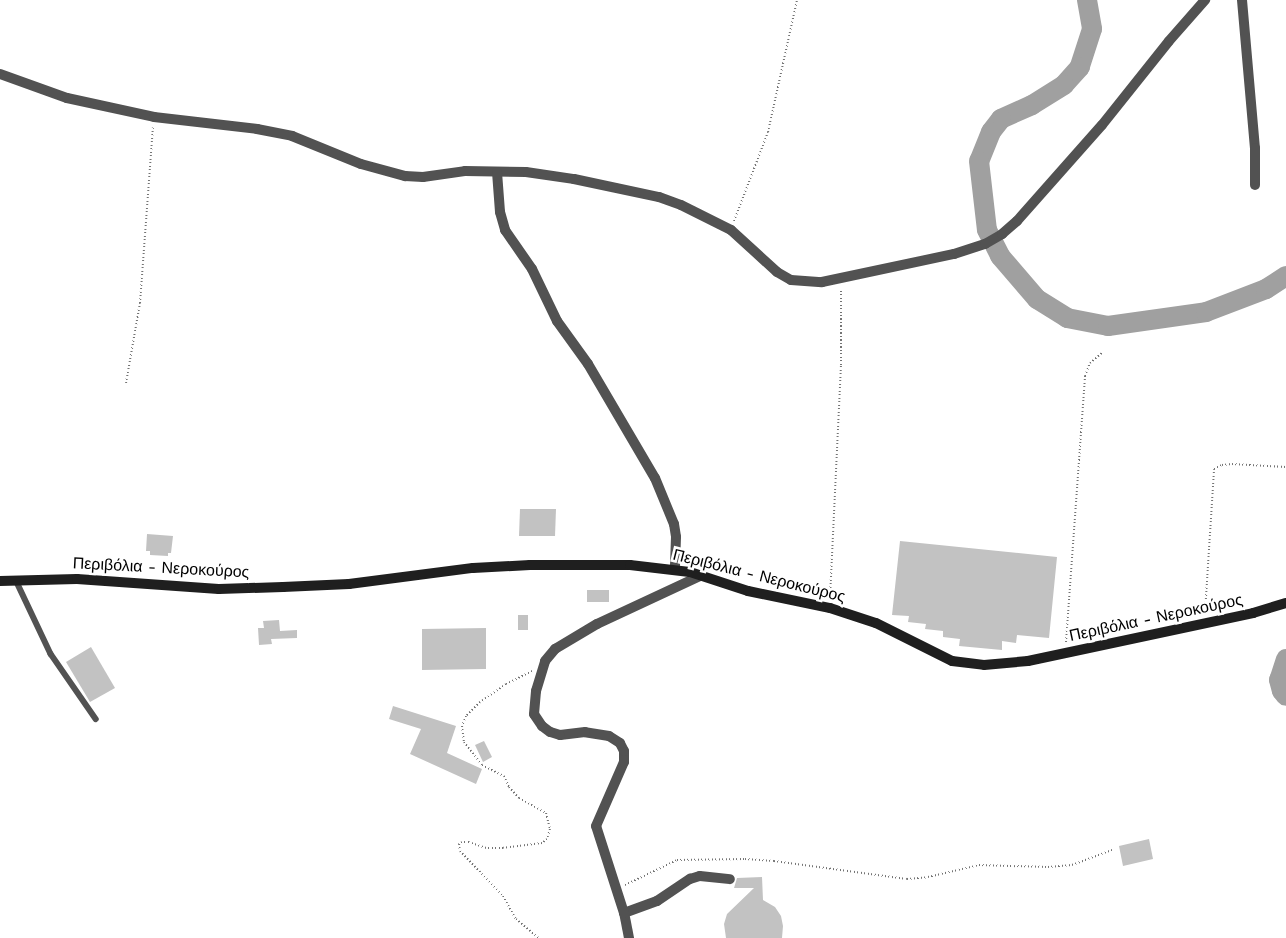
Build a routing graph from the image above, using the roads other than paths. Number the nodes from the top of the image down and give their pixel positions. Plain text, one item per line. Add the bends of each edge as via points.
1 (1205, 0) edge
2 (1242, 0) edge
3 (0, 74) edge
4 (497, 172) junction
5 (1255, 185) dead end
6 (675, 569) junction
7 (702, 575) junction
8 (16, 580) junction
9 (0, 582) edge
10 (1286, 603) edge
11 (96, 719) dead end
12 (730, 879) dead end
13 (624, 913) junction
14 (629, 938) edge

1 - 4 street via 1102,125 1017,221 985,244 954,254 822,282 791,280 777,272 731,230 681,204 659,196 549,174
2 - 5 street via 1255,148
3 - 4 street via 67,98 154,117 292,136 361,164 404,176
4 - 6 street via 505,230 532,269 557,321 588,364 655,478 674,524
6 - 7 main road, Περιβόλια - Νεροκούρος
6 - 8 main road, Περιβόλια - Νεροκούρος via 630,565 530,565 445,570 349,584 219,589 95,579
7 - 10 main road, Περιβόλια - Νεροκούρος via 748,591 830,608 876,623 952,661 968,664 1028,661 1253,613
7 - 13 street via 581,633 555,649 543,666 534,708 542,726 560,735 585,732 609,736 620,743 624,751 624,762 596,826
8 - 9 main road, Περιβόλια - Νεροκούρος
8 - 11 lane via 51,654
12 - 13 street via 700,876 690,879 656,901
13 - 14 street

